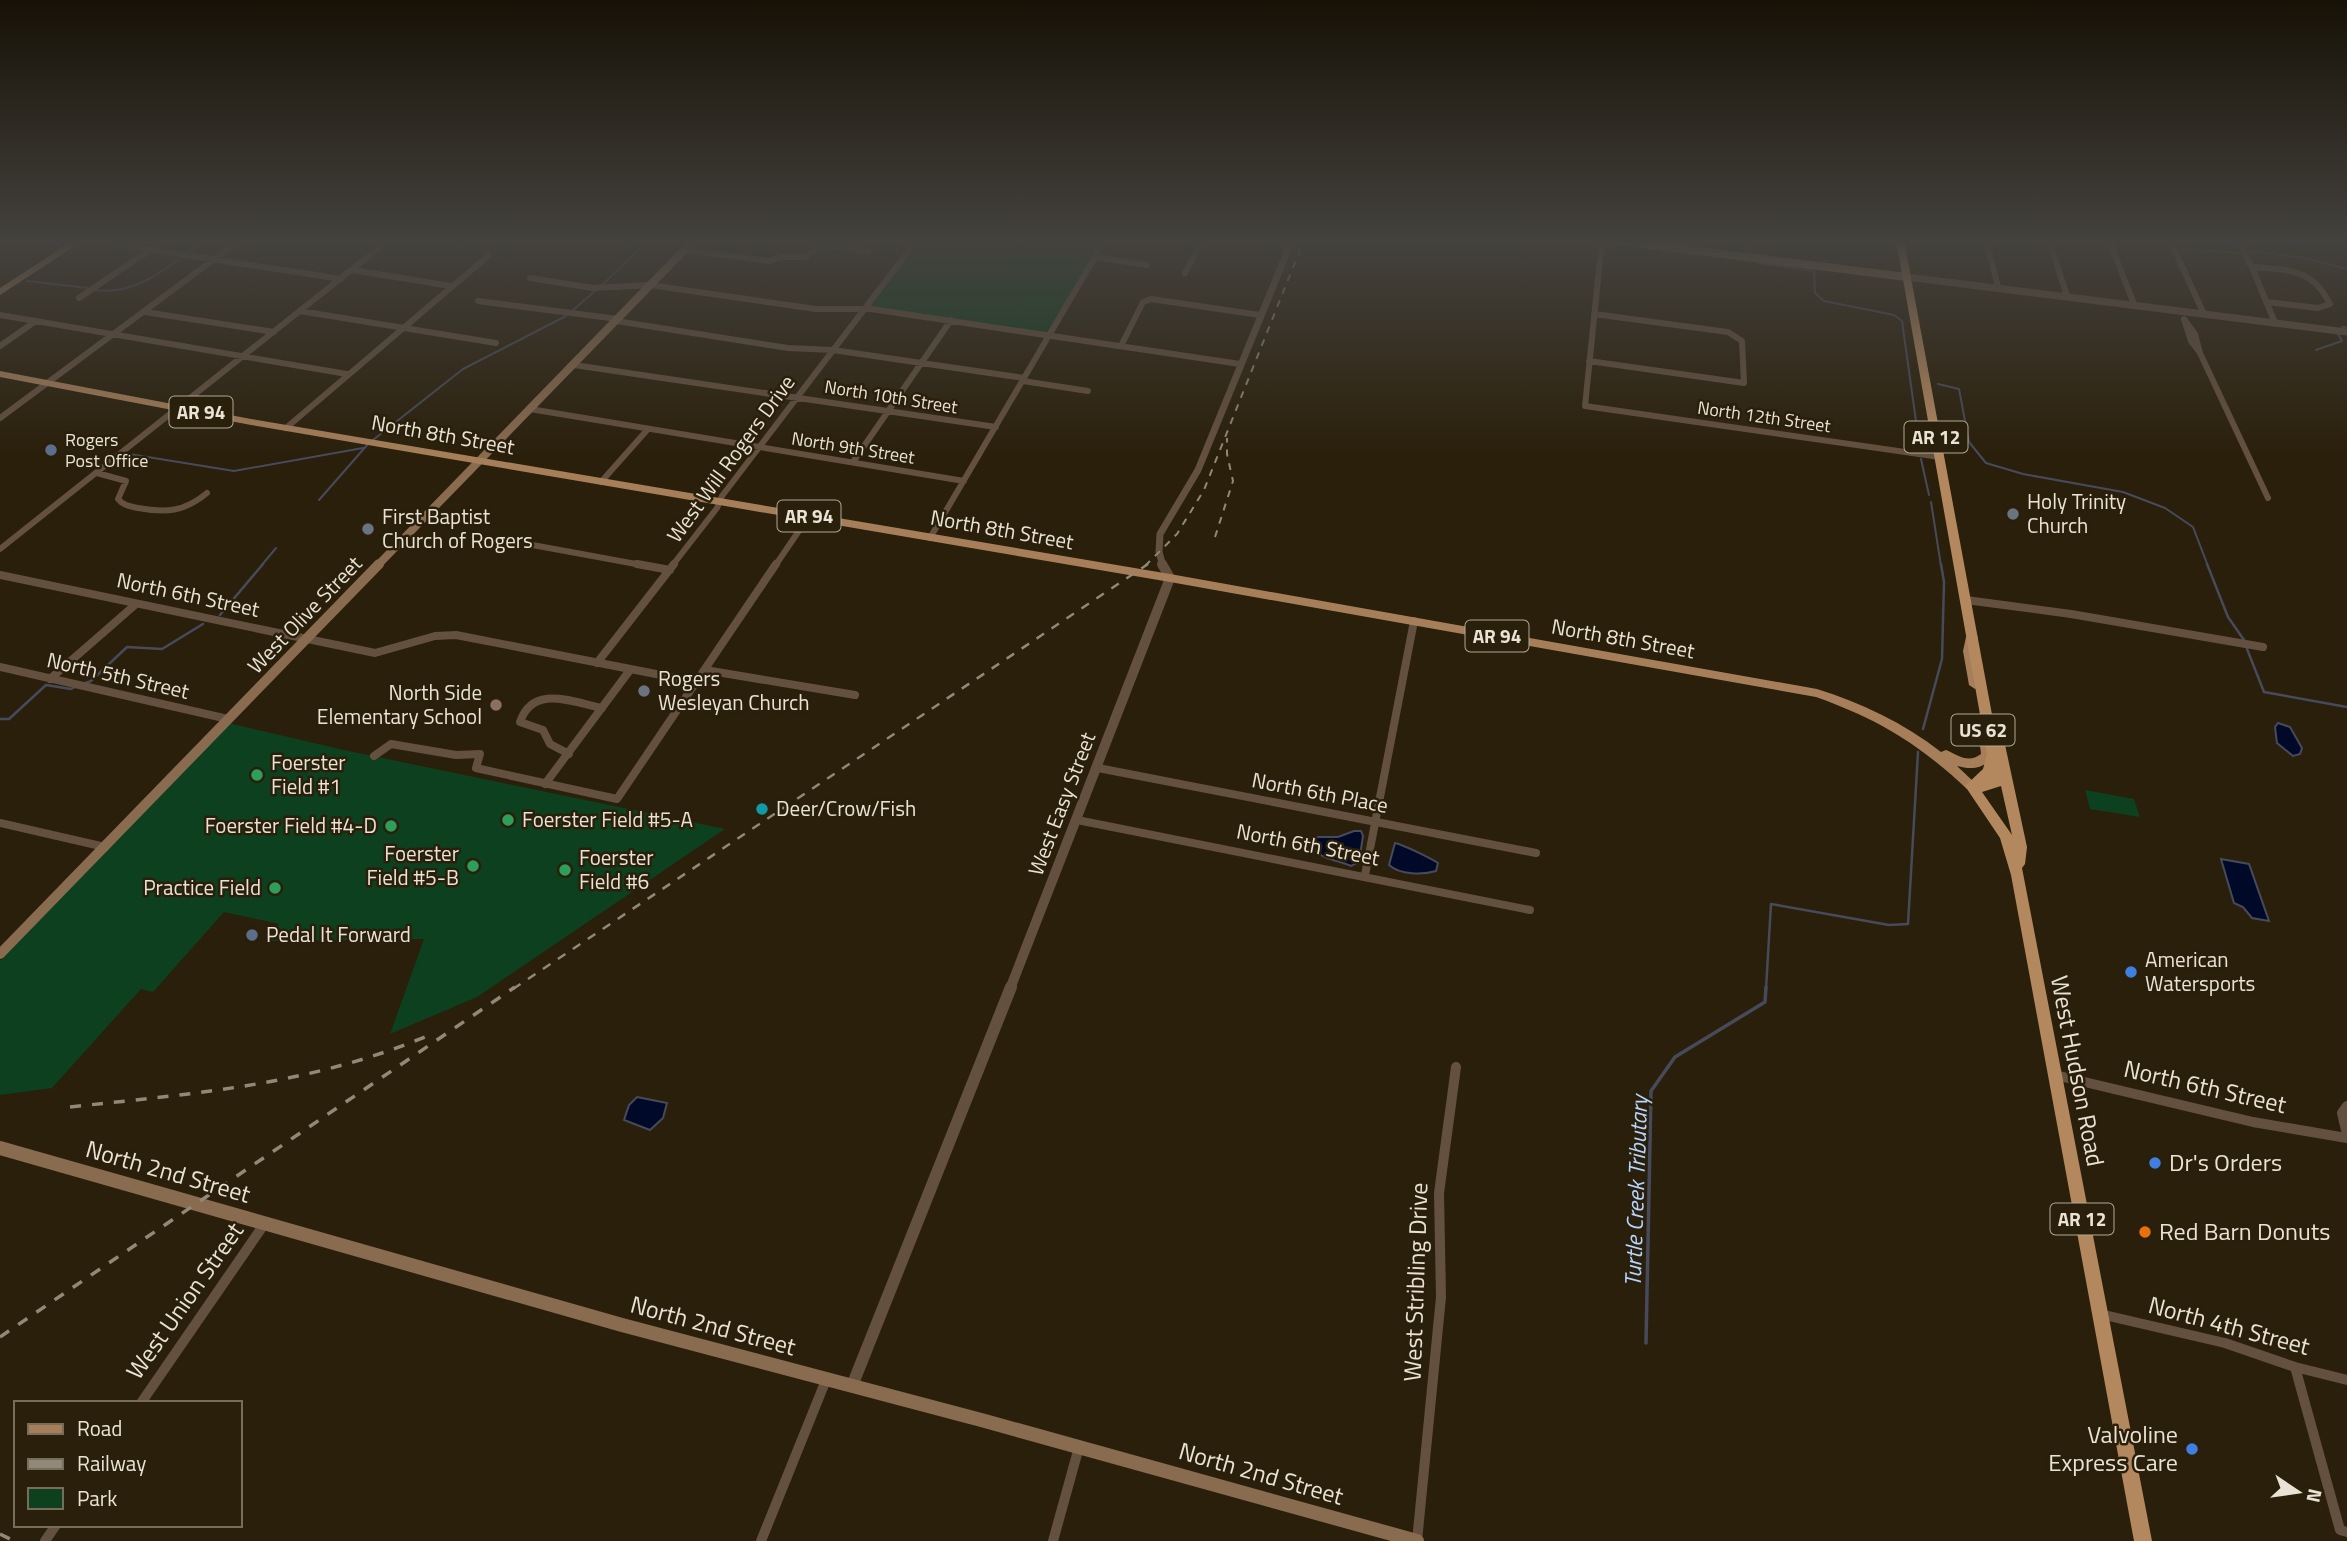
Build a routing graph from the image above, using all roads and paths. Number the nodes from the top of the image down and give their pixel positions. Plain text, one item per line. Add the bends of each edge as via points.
1 (145, 312) joint
2 (299, 312) edge
3 (306, 312) edge
4 (420, 312) edge
5 (558, 312) edge
6 (625, 312) edge
7 (861, 312) edge
8 (892, 312) edge
9 (1063, 312) edge
10 (1138, 312) edge
11 (1239, 312) edge
12 (1261, 312) edge
13 (1914, 312) edge
14 (2179, 312) edge
15 (2203, 312) edge
16 (2271, 312) edge
17 (1594, 314) joint
18 (0, 315) edge
19 (1260, 315) junction
20 (617, 320) junction
21 (951, 320) junction
22 (36, 321) junction
23 (2275, 323) junction
24 (402, 327) junction
25 (274, 332) junction
26 (2347, 332) edge
27 (115, 334) junction
28 (1050, 335) junction
29 (496, 343) dead end
30 (0, 346) edge
31 (1121, 346) junction
32 (833, 350) junction
33 (243, 356) junction
34 (1589, 361) junction
35 (922, 363) junction
36 (1240, 364) junction
37 (574, 365) junction
38 (0, 374) edge
39 (348, 374) junction
40 (1023, 379) junction
41 (48, 383) junction
42 (1088, 391) dead end
43 (798, 396) junction
44 (179, 407) junction
45 (530, 409) junction
46 (890, 410) junction
47 (0, 418) edge
48 (996, 427) junction
49 (286, 428) junction
50 (648, 429) junction
51 (758, 447) junction
52 (1940, 457) junction
53 (481, 461) junction
54 (853, 462) junction
55 (97, 473) junction
56 (964, 481) junction
57 (601, 482) junction
58 (207, 493) dead end
59 (2268, 498) dead end
60 (719, 502) junction
61 (809, 516) junction
62 (930, 538) junction
63 (527, 544) dead end
64 (0, 549) edge
65 (670, 570) junction
66 (0, 575) edge
67 (1170, 579) junction
68 (1966, 600) junction
69 (136, 604) junction
70 (1414, 621) junction
71 (1973, 634) junction
72 (307, 639) junction
73 (2263, 647) dead end
74 (597, 663) junction
75 (0, 667) edge
76 (630, 670) junction
77 (705, 670) junction
78 (50, 679) junction
79 (697, 682) junction
80 (855, 695) dead end
81 (602, 708) junction
82 (228, 719) junction
83 (1924, 743) junction
84 (569, 754) junction
85 (374, 756) dead end
86 (2003, 765) junction
87 (1098, 768) junction
88 (545, 785) junction
89 (1971, 786) junction
90 (1077, 820) junction
91 (1377, 822) junction
92 (0, 823) edge
93 (105, 847) junction
94 (1536, 853) dead end
95 (1364, 875) junction
96 (2018, 875) junction
97 (1530, 910) dead end
98 (0, 954) edge
99 (1456, 1067) dead end
100 (2055, 1075) junction
101 (2347, 1106) edge
102 (2347, 1136) edge
103 (0, 1148) edge
104 (265, 1223) junction
105 (2100, 1314) junction
106 (2295, 1367) junction
107 (826, 1380) junction
108 (2347, 1380) edge
109 (852, 1386) junction
110 (142, 1401) edge
111 (1079, 1447) junction
112 (2344, 1531) edge
113 (761, 1541) edge
114 (1053, 1541) edge
115 (1417, 1541) edge
116 (2143, 1541) edge

1 - 25 street
1 - 27 street
2 - 25 street
3 - 24 street
4 - 24 street
5 - 20 street
6 - 20 main road, West Olive Street
7 - 32 street, West Will Rogers Drive
8 - 21 street
9 - 28 street
10 - 31 street
11 - 19 street
12 - 19 street
13 - 52 highway, AR 12
14 - 59 street
15 - 23 street
16 - 23 street
17 - 34 street
17 - 34 street via 1737,336 1742,341 1744,383
18 - 22 street
19 - 36 street
20 - 32 street via 788,348
20 - 37 main road, West Olive Street
21 - 28 street
21 - 35 street
22 - 27 street
22 - 30 street
23 - 26 street
24 - 29 street
24 - 39 street
25 - 33 street
27 - 33 street
27 - 41 street
28 - 31 street
28 - 40 street
31 - 36 street
32 - 35 street
32 - 43 street, West Will Rogers Drive
33 - 39 street
33 - 44 street
34 - 52 street, North 12th Street via 1585,405
35 - 40 street
35 - 46 street
36 - 67 street via 1198,470 1160,534 1161,567
37 - 43 street, North 10th Street
37 - 45 main road, West Olive Street
38 - 41 main road, North 8th Street / AR 94
39 - 49 street
40 - 42 street
40 - 48 street
41 - 44 main road, North 8th Street / AR 94
41 - 47 street
43 - 46 street, North 10th Street
43 - 51 street, West Will Rogers Drive
44 - 49 main road, North 8th Street / AR 94
44 - 55 street
45 - 50 street, North 9th Street
45 - 53 main road, West Olive Street
46 - 48 street, North 10th Street
46 - 54 street
48 - 56 street
49 - 53 main road, North 8th Street / AR 94
50 - 51 street, North 9th Street
50 - 57 street
51 - 54 street, North 9th Street
51 - 60 street, West Will Rogers Drive
52 - 68 highway, AR 12
53 - 57 main road, North 8th Street / AR 94
53 - 72 main road, West Olive Street
54 - 56 street, North 9th Street
55 - 58 street via 125,481 118,499 123,505 171,513 193,506
55 - 64 street
56 - 62 street
57 - 60 main road, North 8th Street / AR 94
60 - 61 main road, North 8th Street / AR 94
60 - 65 street, West Will Rogers Drive
61 - 62 main road, North 8th Street / AR 94
61 - 77 street
62 - 67 main road, North 8th Street / AR 94
63 - 65 street
65 - 74 street, West Will Rogers Drive
66 - 69 street, North 6th Street
67 - 70 main road, North 8th Street / AR 94
67 - 87 street, West Easy Street
68 - 71 highway, AR 12
68 - 73 street
69 - 72 street, North 6th Street
69 - 78 street
70 - 83 main road, North 8th Street / AR 94 via 1817,693 1886,719
70 - 91 street
71 - 83 main road, US 62 via 1969,651 1987,756 1971,765 1959,763
71 - 86 highway, US 62 via 1982,651
71 - 89 highway, US 62 via 1993,754 1989,771
72 - 74 street, North 6th Street via 376,653 443,634
72 - 82 main road, West Olive Street
74 - 76 street, North 6th Street
75 - 78 street, North 5th Street
76 - 79 street, North 6th Street
76 - 81 street
77 - 79 street
77 - 80 street
78 - 82 street, North 5th Street
79 - 88 street via 617,799
81 - 84 street
81 - 84 street via 547,697 538,698 522,713 520,722 544,730 550,744
82 - 93 main road, West Olive Street
83 - 89 main road, North 8th Street / AR 94
84 - 88 street
85 - 88 street via 391,744 456,755 480,754 476,768
86 - 89 highway via 1997,782
86 - 96 highway, AR 12 via 2021,848
87 - 90 street, West Easy Street
87 - 91 street, North 6th Place
89 - 96 highway, West Hudson Road / AR 12 via 2006,836
90 - 95 street, North 6th Street
90 - 109 street, West Easy Street
91 - 94 street, North 6th Place
91 - 95 street
92 - 93 street
93 - 98 main road, West Olive Street
95 - 97 street, North 6th Street
96 - 100 highway, West Hudson Road / AR 12
99 - 115 street, West Stribling Drive via 1439,1192 1441,1297
100 - 102 street, North 6th Street via 2253,1122
100 - 105 highway, West Hudson Road / AR 12
101 - 102 street via 2342,1113
103 - 104 main road, North 2nd Street
104 - 107 main road, North 2nd Street
104 - 110 street, West Union Street
105 - 106 street, North 4th Street via 2225,1343
105 - 116 highway, West Hudson Road / AR 12
106 - 108 street, North 4th Street
106 - 112 street
107 - 109 main road, North 2nd Street
107 - 113 street
109 - 111 main road, North 2nd Street
111 - 114 street
111 - 115 main road, North 2nd Street

